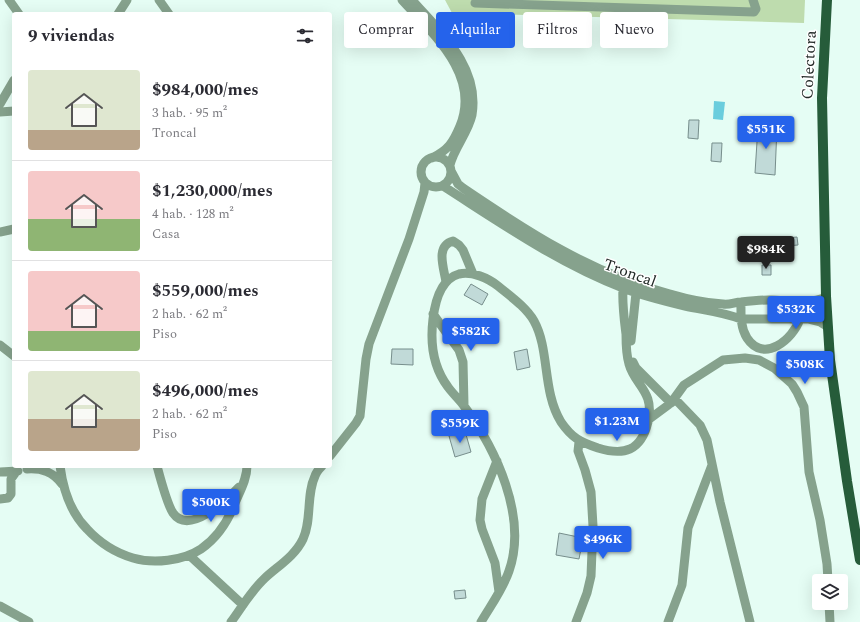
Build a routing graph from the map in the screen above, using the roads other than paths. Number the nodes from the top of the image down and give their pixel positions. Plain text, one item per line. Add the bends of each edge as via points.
1 (9, 0) edge
2 (127, 0) edge
3 (159, 0) edge
4 (402, 0) edge
5 (412, 0) edge
6 (752, 0) edge
7 (827, 0) edge
8 (533, 2) edge
9 (474, 3) dead end
10 (584, 3) edge
11 (638, 4) edge
12 (18, 12) edge
13 (119, 12) edge
14 (168, 12) edge
15 (12, 83) edge
16 (0, 104) edge
17 (12, 111) edge
18 (0, 112) edge
19 (432, 158) junction
20 (450, 168) junction
21 (425, 182) junction
22 (439, 187) junction
23 (420, 203) junction
24 (12, 229) edge
25 (0, 232) edge
26 (473, 274) junction
27 (446, 282) junction
28 (623, 288) junction
29 (636, 293) junction
30 (826, 297) junction
31 (741, 302) junction
32 (433, 314) junction
33 (741, 319) junction
34 (800, 319) junction
35 (828, 327) junction
36 (0, 345) edge
37 (12, 354) edge
38 (673, 401) junction
39 (464, 405) junction
40 (648, 420) junction
41 (579, 442) junction
42 (332, 453) edge
43 (498, 461) junction
44 (712, 464) junction
45 (26, 468) edge
46 (36, 468) edge
47 (60, 468) edge
48 (157, 468) edge
49 (247, 468) edge
50 (321, 468) edge
51 (0, 472) edge
52 (16, 472) junction
53 (244, 481) junction
54 (63, 485) junction
55 (0, 499) edge
56 (189, 555) junction
57 (860, 560) edge
58 (828, 574) edge
59 (499, 592) junction
60 (243, 605) junction
61 (0, 606) edge
62 (829, 610) edge
63 (29, 622) edge
64 (231, 622) edge
65 (481, 622) edge
66 (576, 622) edge
67 (668, 622) edge
68 (750, 622) edge
69 (830, 622) edge

1 - 12 street
2 - 13 street
3 - 14 street
4 - 19 street via 444,47 463,82 464,104 461,123 451,144
5 - 20 street via 453,46 463,61 470,81 472,115
6 - 11 street via 756,9 754,12
7 - 30 main road, Colectora via 822,98
8 - 9 street
8 - 10 street
10 - 11 street
15 - 16 street
17 - 18 street
19 - 20 street via 442,158
19 - 21 street via 422,168 422,178
20 - 22 street via 449,180
20 - 31 street, Troncal via 458,184 506,218 544,241 619,278 653,290 695,300 725,304
21 - 22 street, Troncal
21 - 23 street
22 - 23 street
22 - 28 street, Troncal via 538,246
23 - 42 street via 369,344 360,416
24 - 25 street
26 - 27 street via 455,275
26 - 27 street via 459,245 453,241 443,247
26 - 41 street via 493,282 518,303 534,322 556,410 560,420
27 - 32 street via 440,291
28 - 29 street, Troncal
28 - 40 street via 622,304 628,359 633,373 647,395
29 - 33 street, Troncal
29 - 38 street via 632,358 636,368
30 - 31 street, Troncal via 815,301
30 - 35 main road, Colectora
31 - 33 street
32 - 39 street via 461,356
32 - 39 street via 431,337 439,373
33 - 34 street, Troncal
33 - 34 street via 747,338 761,349 778,346 795,330
34 - 35 street, Troncal via 814,320
35 - 57 main road, Colectora via 830,360
36 - 37 street
38 - 40 street
38 - 44 street via 700,425 707,440
38 - 58 street via 684,385 715,364 734,358 767,363 792,384 804,407 809,472 820,520
39 - 43 street
40 - 41 street via 637,444 625,452 607,451
41 - 66 street via 578,451 590,492 593,526 591,576
43 - 59 street via 510,500 515,539 510,569
43 - 59 street via 482,499 480,520 495,563
44 - 67 street via 688,528 682,585
44 - 68 street
45 - 52 street
46 - 54 street via 52,473
47 - 54 street
48 - 53 street via 171,511 179,519 195,519 219,506
49 - 53 street
50 - 60 street via 313,480 304,538 299,546 255,588
51 - 52 street
52 - 55 street via 12,479 11,494 8,498
53 - 56 street via 220,530 212,540
54 - 56 street via 71,507 86,529 116,551 147,560
56 - 60 street
59 - 65 street
60 - 64 street
61 - 63 street
62 - 69 street

